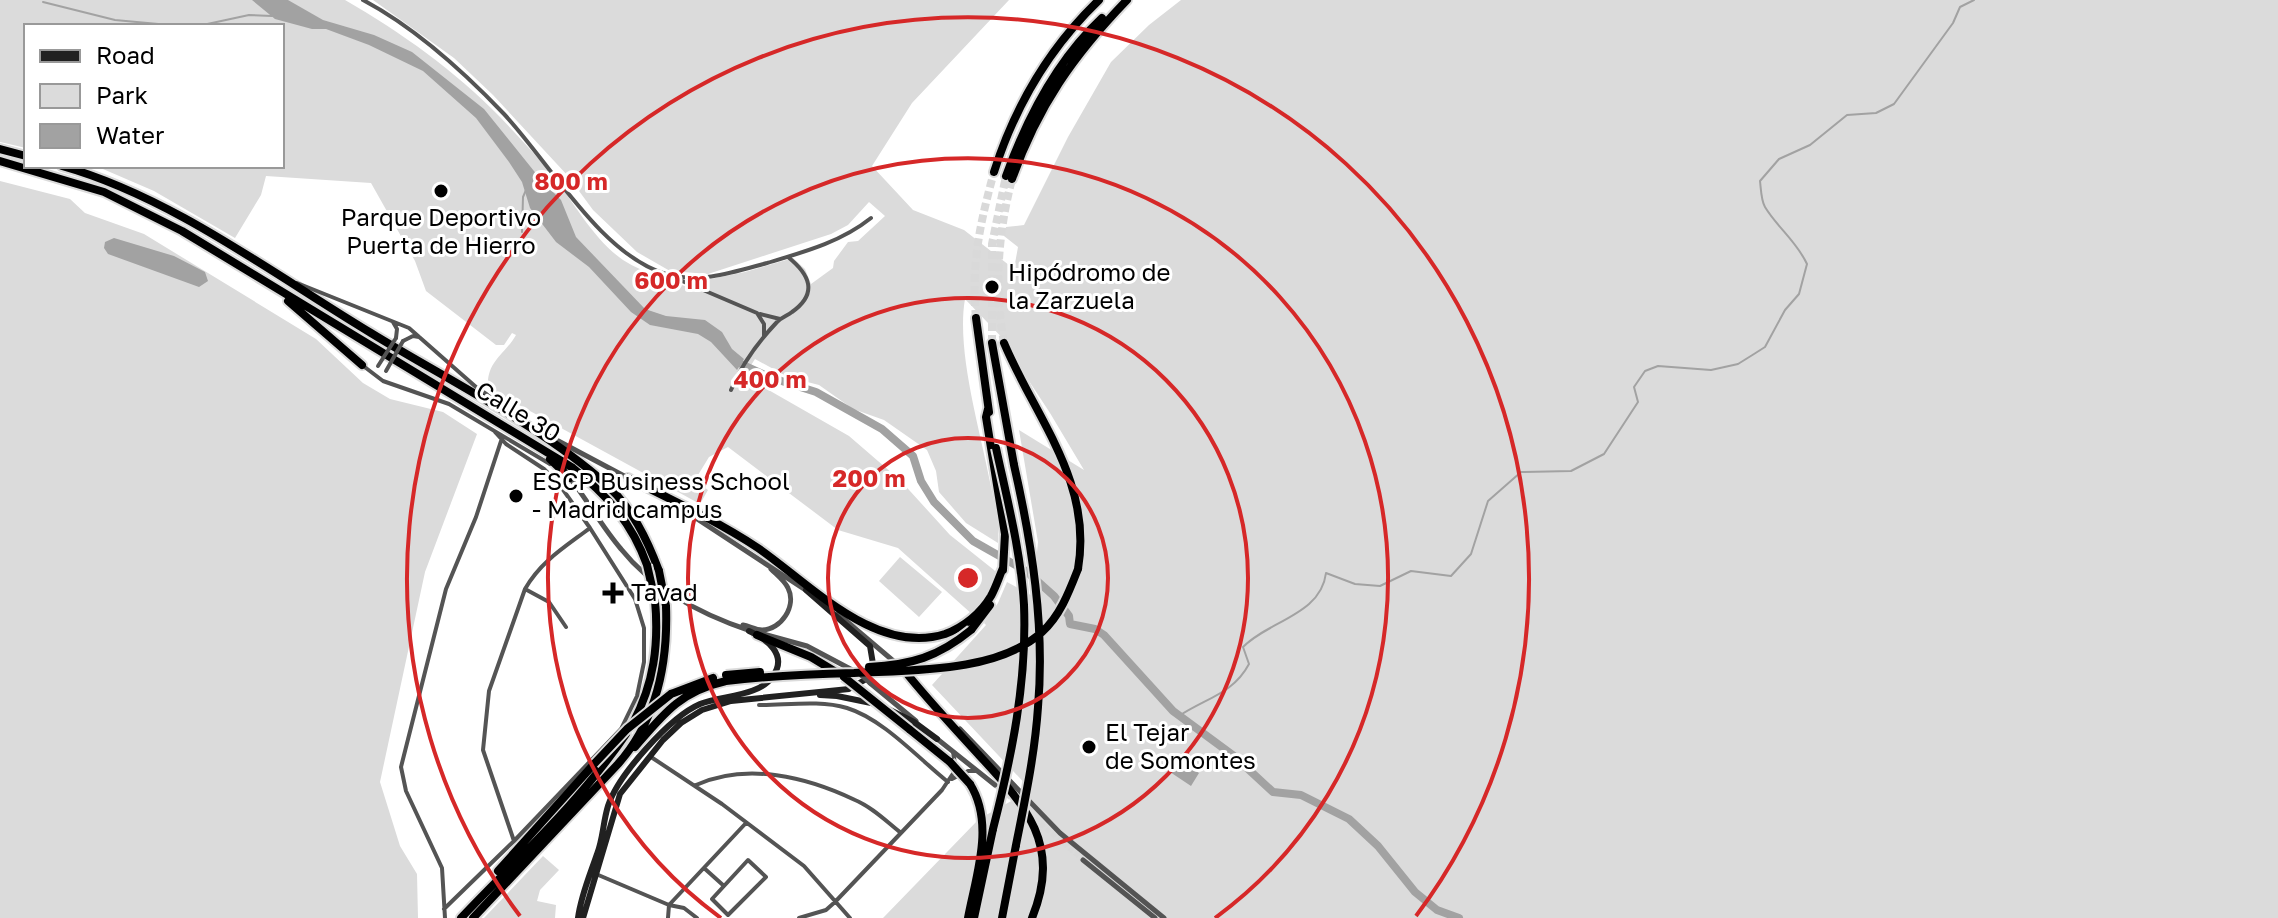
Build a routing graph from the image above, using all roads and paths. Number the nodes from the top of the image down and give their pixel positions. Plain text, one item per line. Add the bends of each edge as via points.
1 (363, 0) edge
2 (1099, 0) edge
3 (1124, 0) edge
4 (0, 149) edge
5 (24, 155) edge
6 (0, 161) edge
7 (68, 168) edge
8 (994, 172) tunnel mouth
9 (1009, 177) tunnel mouth
10 (871, 218) dead end
11 (787, 256) junction
12 (239, 266) junction
13 (273, 273) junction
14 (669, 275) junction
15 (292, 280) joint
16 (757, 313) junction
17 (976, 318) tunnel mouth
18 (390, 319) junction
19 (780, 319) junction
20 (764, 337) junction
21 (425, 340) junction
22 (992, 343) tunnel mouth
23 (1004, 343) tunnel mouth
24 (362, 365) junction
25 (400, 388) junction
26 (731, 390) dead end
27 (510, 417) junction
28 (527, 423) junction
29 (495, 432) junction
30 (504, 442) junction
31 (994, 449) junction
32 (517, 450) junction
33 (541, 450) junction
34 (546, 461) junction
35 (570, 478) junction
36 (628, 478) junction
37 (590, 528) junction
38 (758, 557) junction
39 (1003, 568) junction
40 (525, 589) junction
41 (806, 590) junction
42 (726, 622) junction
43 (566, 627) dead end
44 (753, 633) junction
45 (908, 675) junction
46 (726, 678) junction
47 (780, 696) junction
48 (759, 705) dead end
49 (937, 739) junction
50 (952, 751) junction
51 (650, 756) junction
52 (623, 758) junction
53 (979, 772) junction
54 (949, 781) junction
55 (995, 785) tunnel mouth
56 (696, 786) junction
57 (746, 823) junction
58 (901, 833) junction
59 (514, 841) junction
60 (1083, 860) tunnel mouth
61 (704, 868) junction
62 (596, 874) junction
63 (724, 886) junction
64 (453, 899) junction
65 (444, 900) junction
66 (835, 902) junction
67 (669, 905) junction
68 (444, 909) junction
69 (445, 918) edge
70 (459, 918) edge
71 (473, 918) edge
72 (580, 918) edge
73 (668, 918) edge
74 (697, 918) edge
75 (799, 918) edge
76 (850, 918) edge
77 (971, 918) edge
78 (1002, 918) edge
79 (1032, 918) edge
80 (1155, 918) edge
81 (1164, 918) edge

1 - 14 street via 454,65 505,115 608,240
2 - 8 highway via 1037,75
3 - 9 highway via 1096,24 1049,83 1019,141
4 - 5 highway
6 - 12 highway, Calle 30 via 104,192
7 - 13 highway, Calle 30 via 142,197
10 - 11 street via 853,233
11 - 14 street via 706,278
11 - 19 street via 804,270 808,286 803,303
12 - 24 highway via 292,303
12 - 33 highway, Calle 30
13 - 15 highway
13 - 27 highway, Calle 30
14 - 16 street
15 - 18 street
16 - 19 street
16 - 20 street
17 - 31 highway
18 - 21 street
18 - 24 street, bridge via 396,338 378,366
19 - 20 street
20 - 26 street
21 - 25 street, bridge via 413,336 403,341 386,371
21 - 28 street via 455,370
22 - 78 highway, bridge via 1032,554 1040,660 1034,749
23 - 46 highway, bridge via 1068,470 1082,534 1078,569 1042,632 984,660 935,669
24 - 25 street
25 - 29 street via 449,404
27 - 28 highway
27 - 52 highway, Calle 30, bridge via 614,492 642,530 659,571 666,606 663,671 653,705
28 - 36 street
29 - 30 street
29 - 34 street
30 - 32 street
30 - 65 street via 446,589 401,767 406,791 442,868
31 - 39 highway via 1005,534
31 - 77 highway, bridge via 1019,559 1023,655 1014,737
32 - 34 street
32 - 37 street via 559,484
33 - 35 highway
33 - 70 highway, Calle 30, bridge via 573,468 614,505 634,533 655,600 654,672 644,703 608,761
34 - 35 street
35 - 42 street via 622,551 646,574 702,613
36 - 38 street
36 - 39 highway via 731,532 860,621 899,637 927,638 967,623 990,597
37 - 40 street via 546,559
37 - 59 street via 635,599 644,628 637,696 621,729
38 - 41 street
38 - 42 street via 789,589 787,613 762,630
39 - 46 highway, bridge via 984,614 942,652 889,666
40 - 43 street via 549,602
40 - 59 street via 489,691 483,750
41 - 45 street
41 - 47 main road via 865,641 872,651 872,669 855,687
42 - 44 street
44 - 49 street, bridge via 807,646 861,675
44 - 72 main road via 775,649 778,662 771,679 679,717 621,781 608,806
44 - 77 highway, bridge via 844,677 970,784 982,810 983,829
45 - 79 highway via 1027,811 1043,870
45 - 81 street via 1060,833
46 - 52 highway via 673,704
46 - 70 highway, bridge via 671,694 627,729
47 - 49 main road via 837,696 876,704
47 - 51 main road via 702,710 675,728
48 - 54 street via 823,704 870,717
49 - 50 street
50 - 53 street
50 - 54 street via 956,769
51 - 56 street
51 - 62 main road via 617,800
52 - 71 highway, Calle 30
53 - 54 street via 968,771
53 - 55 street
54 - 58 street
56 - 57 street
56 - 58 street via 728,775 793,777 857,800
57 - 61 street
57 - 66 street via 811,872
58 - 66 street
59 - 64 street
60 - 80 street
61 - 63 street
61 - 67 street
62 - 67 street
62 - 72 main road
63 - 63 street via 748,860 766,876 728,915 712,900
64 - 65 street
64 - 68 street
65 - 68 street
66 - 75 street
66 - 76 street
67 - 73 street
67 - 74 street
68 - 69 street

